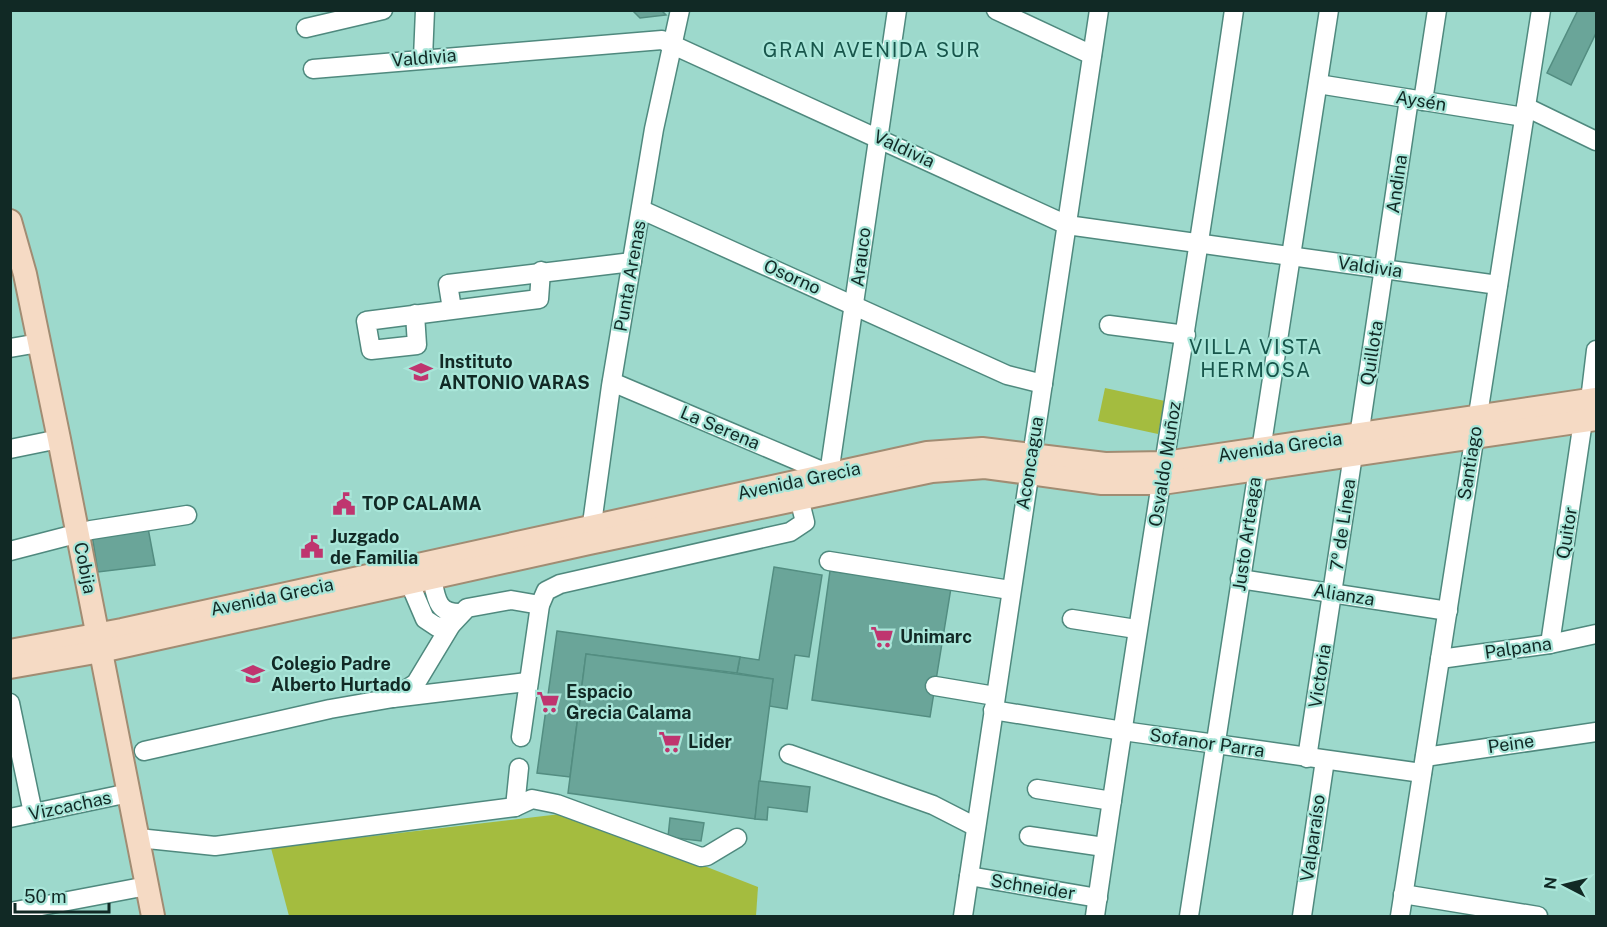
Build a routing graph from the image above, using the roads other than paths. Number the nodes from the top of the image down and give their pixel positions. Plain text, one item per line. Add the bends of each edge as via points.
1 (383, 10) edge
2 (425, 10) edge
3 (680, 10) edge
4 (897, 10) edge
5 (996, 10) edge
6 (1099, 10) edge
7 (1234, 10) edge
8 (1329, 10) edge
9 (1437, 10) edge
10 (1541, 10) edge
11 (306, 28) dead end
12 (674, 44) junction
13 (1092, 55) junction
14 (423, 58) junction
15 (313, 69) dead end
16 (1318, 84) junction
17 (1416, 100) junction
18 (1525, 112) junction
19 (877, 136) junction
20 (1596, 141) edge
21 (642, 210) junction
22 (10, 221) edge
23 (1067, 225) junction
24 (1200, 243) junction
25 (14, 245) edge
26 (1292, 256) junction
27 (632, 262) junction
28 (1384, 269) junction
29 (541, 271) junction
30 (1498, 285) junction
31 (855, 305) junction
32 (452, 309) junction
33 (415, 314) dead end
34 (1109, 325) dead end
35 (1185, 335) junction
36 (39, 343) junction
37 (10, 348) edge
38 (1596, 350) edge
39 (612, 382) junction
40 (1043, 384) junction
41 (1592, 410) edge
42 (1476, 427) junction
43 (59, 439) junction
44 (1356, 446) junction
45 (10, 449) edge
46 (1258, 460) junction
47 (1030, 462) junction
48 (1164, 473) junction
49 (829, 474) junction
50 (805, 497) junction
51 (187, 514) dead end
52 (78, 535) junction
53 (590, 535) junction
54 (10, 551) edge
55 (829, 561) dead end
56 (1240, 579) junction
57 (421, 581) junction
58 (1010, 590) junction
59 (1333, 594) junction
60 (540, 605) junction
61 (1448, 611) junction
62 (456, 619) junction
63 (1072, 619) dead end
64 (1136, 629) junction
65 (1596, 634) edge
66 (100, 643) junction
67 (1550, 644) junction
68 (10, 651) edge
69 (1440, 659) junction
70 (10, 667) edge
71 (527, 682) junction
72 (935, 686) dead end
73 (393, 698) junction
74 (10, 703) edge
75 (994, 703) junction
76 (1123, 731) junction
77 (1596, 732) edge
78 (521, 737) dead end
79 (1215, 744) junction
80 (144, 751) dead end
81 (789, 754) dead end
82 (16, 758) edge
83 (1316, 759) junction
84 (1424, 765) junction
85 (519, 768) dead end
86 (1037, 789) dead end
87 (129, 794) junction
88 (1112, 801) junction
89 (515, 807) junction
90 (33, 813) junction
91 (10, 819) edge
92 (976, 827) junction
93 (1029, 836) dead end
94 (138, 837) junction
95 (737, 838) dead end
96 (1104, 847) junction
97 (969, 876) junction
98 (147, 886) junction
99 (1403, 894) junction
100 (1098, 898) junction
101 (51, 911) edge
102 (10, 912) edge
103 (153, 916) edge
104 (963, 916) edge
105 (1095, 916) edge
106 (1189, 916) edge
107 (1302, 916) edge
108 (1400, 916) edge
109 (1538, 916) edge

1 - 11 street
2 - 14 street
3 - 12 street, Punta Arenas
4 - 19 street, Arauco
5 - 13 street
6 - 13 street, Aconcagua
7 - 24 street, Osvaldo Muñoz
8 - 16 street, Justo Arteaga
9 - 17 street, Andina
10 - 18 street, Santiago
12 - 14 street, Valdivia via 662,40
12 - 19 street, Valdivia
12 - 21 street, Punta Arenas via 654,129
13 - 23 street, Aconcagua
14 - 15 street, Valdivia
16 - 17 street, Aysén
16 - 26 street, Justo Arteaga
17 - 18 street, Aysén
17 - 28 street, Andina
18 - 20 street, Aysén
18 - 30 street, Santiago
19 - 23 street, Valdivia
19 - 31 street, Arauco
21 - 27 street, Punta Arenas
21 - 31 street, Osorno
22 - 25 main road, Cobija
23 - 24 street, Valdivia
23 - 40 street, Aconcagua
24 - 26 street, Valdivia
24 - 35 street, Osvaldo Muñoz
25 - 36 main road, Cobija
26 - 28 street, Valdivia
26 - 46 street, Justo Arteaga
27 - 29 street
27 - 39 street, Punta Arenas
28 - 30 street, Valdivia
28 - 44 street, Quillota
29 - 32 street via 539,299
29 - 32 street via 448,284
30 - 42 street, Santiago
31 - 40 street, Osorno via 1006,375
31 - 49 street, Arauco
32 - 33 street
34 - 35 street
35 - 48 street, Osvaldo Muñoz
36 - 37 street
36 - 43 main road, Cobija
38 - 41 street, Quitor
39 - 49 street, La Serena
39 - 53 street, Punta Arenas
40 - 47 street, Aconcagua
41 - 42 main road, Avenida Grecia
41 - 67 street, Quitor
42 - 44 main road, Avenida Grecia
42 - 61 street, Santiago
43 - 45 street
43 - 52 main road, Cobija
44 - 46 main road, Avenida Grecia
44 - 59 street, 7º de Línea
46 - 48 main road, Avenida Grecia
46 - 56 street, Justo Arteaga
47 - 48 main road, Avenida Grecia via 1105,464
47 - 49 main road, Avenida Grecia via 960,449
47 - 50 main road, Avenida Grecia via 959,467
47 - 58 street, Aconcagua
48 - 64 street, Osvaldo Muñoz
49 - 50 street
49 - 53 main road, Avenida Grecia
50 - 53 main road, Avenida Grecia
50 - 60 street via 805,522 790,532 560,584 546,591
51 - 52 street
52 - 54 street
52 - 66 main road, Cobija
53 - 57 main road, Avenida Grecia
53 - 66 main road, Avenida Grecia
55 - 58 street
56 - 59 street, Alianza
56 - 79 street, Justo Arteaga
57 - 62 street via 425,619 437,627
57 - 66 main road, Avenida Grecia
58 - 75 street, Aconcagua
59 - 61 street, Alianza
59 - 83 street, Victoria
60 - 62 street via 497,601 475,605
60 - 71 street
61 - 69 street, Santiago
62 - 73 street via 416,683
63 - 64 street
64 - 76 street, Osvaldo Muñoz
65 - 67 street, Palpana
66 - 68 main road, Avenida Grecia
66 - 70 main road, Avenida Grecia
66 - 87 main road, Cobija
67 - 69 street, Palpana
69 - 84 street, Santiago
71 - 73 street
71 - 78 street
72 - 75 street, Sofanor Parra
73 - 80 street
74 - 82 street
75 - 76 street, Sofanor Parra
75 - 92 street, Aconcagua
76 - 79 street, Sofanor Parra
76 - 88 street, Osvaldo Muñoz
77 - 84 street, Peine
79 - 83 street, Sofanor Parra
79 - 106 street, Justo Arteaga
81 - 92 street via 933,805
82 - 90 street
83 - 84 street, Sofanor Parra
83 - 107 street, Valparaíso
84 - 99 street, Santiago
85 - 89 street
86 - 88 street
87 - 90 street, Vizcachas
87 - 94 main road, Cobija
88 - 96 street, Osvaldo Muñoz
89 - 94 street via 215,846
89 - 95 street via 532,798 556,804 701,857
90 - 91 street, Vizcachas
92 - 97 street, Aconcagua
93 - 96 street
94 - 98 main road, Cobija
96 - 100 street, Osvaldo Muñoz
97 - 100 street, Schneider
97 - 104 street, Aconcagua
98 - 101 street
98 - 103 main road, Cobija
99 - 108 street, Santiago
99 - 109 street
100 - 105 street, Osvaldo Muñoz
101 - 102 street

